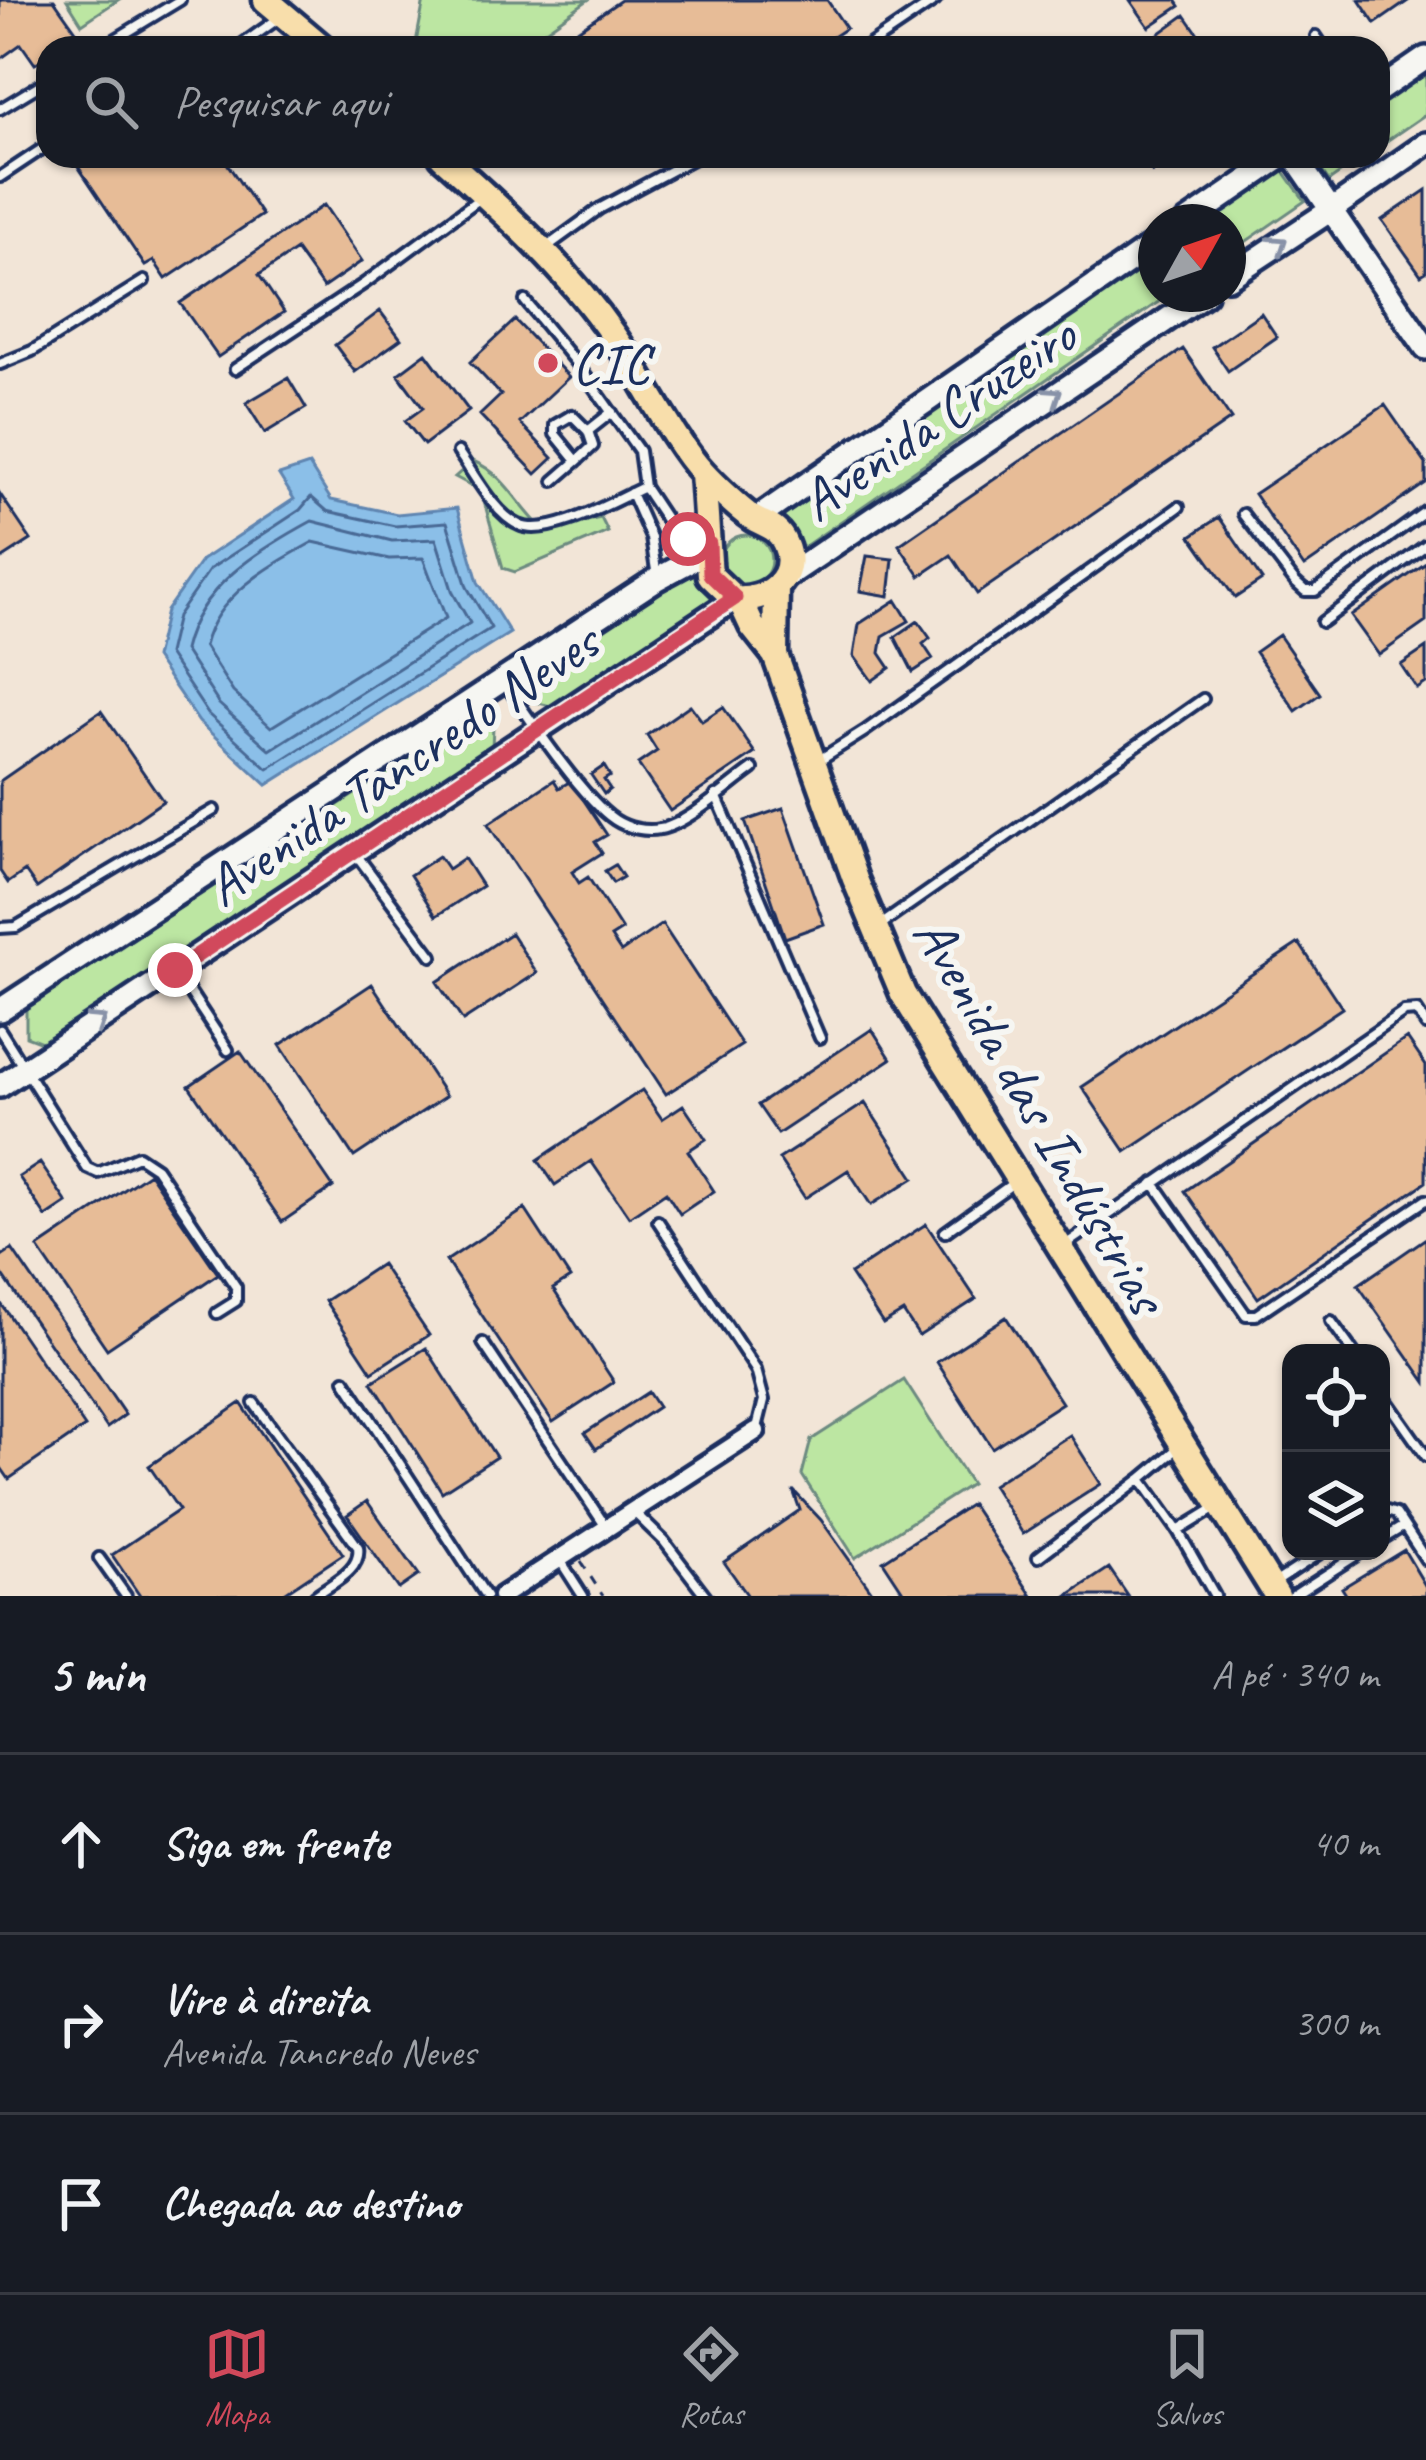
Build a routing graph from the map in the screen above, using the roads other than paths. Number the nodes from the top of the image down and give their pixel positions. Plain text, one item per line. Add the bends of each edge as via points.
1 (180, 0) edge
2 (936, 0) edge
3 (276, 7) edge
4 (121, 36) edge
5 (248, 36) edge
6 (309, 36) edge
7 (883, 36) edge
8 (1426, 58) edge
9 (1390, 83) edge
10 (36, 87) edge
11 (0, 109) edge
12 (1426, 144) edge
13 (36, 154) edge
14 (456, 168) edge
15 (676, 168) edge
16 (1249, 168) edge
17 (1302, 168) edge
18 (0, 177) edge
19 (485, 194) junction
20 (1207, 204) edge
21 (1330, 210) junction
22 (543, 250) junction
23 (1138, 255) edge
24 (1246, 266) edge
25 (144, 281) dead end
26 (525, 301) dead end
27 (1179, 312) edge
28 (1426, 348) edge
29 (0, 364) edge
30 (235, 369) dead end
31 (612, 412) junction
32 (588, 431) junction
33 (458, 452) dead end
34 (577, 461) junction
35 (703, 473) junction
36 (554, 481) dead end
37 (644, 487) junction
38 (631, 493) junction
39 (1180, 507) dead end
40 (1426, 511) edge
41 (1243, 514) dead end
42 (754, 518) junction
43 (1426, 545) edge
44 (709, 546) junction
45 (657, 579) junction
46 (779, 584) junction
47 (737, 599) junction
48 (1322, 622) dead end
49 (775, 655) junction
50 (504, 682) junction
51 (1203, 699) dead end
52 (538, 731) junction
53 (812, 764) junction
54 (753, 769) dead end
55 (716, 794) junction
56 (214, 810) dead end
57 (354, 852) junction
58 (0, 928) edge
59 (876, 929) junction
60 (432, 956) dead end
61 (175, 970) junction
62 (0, 1010) edge
63 (1426, 1025) edge
64 (0, 1030) edge
65 (820, 1039) dead end
66 (228, 1050) dead end
67 (25, 1070) junction
68 (0, 1086) edge
69 (1018, 1179) junction
70 (1154, 1183) junction
71 (1426, 1200) edge
72 (658, 1221) dead end
73 (946, 1232) dead end
74 (1061, 1248) junction
75 (217, 1313) dead end
76 (1331, 1321) dead end
77 (483, 1343) dead end
78 (1348, 1344) edge
79 (345, 1380) dead end
80 (254, 1403) dead end
81 (1390, 1405) edge
82 (757, 1430) joint
83 (1183, 1445) junction
84 (1426, 1456) edge
85 (1141, 1480) junction
86 (1221, 1505) junction
87 (633, 1511) junction
88 (1390, 1512) edge
89 (1404, 1526) junction
90 (607, 1528) junction
91 (1178, 1531) junction
92 (1390, 1535) edge
93 (566, 1554) junction
94 (1037, 1557) dead end
95 (99, 1558) dead end
96 (1350, 1560) edge
97 (1426, 1560) edge
98 (1307, 1561) joint
99 (1319, 1579) junction
100 (1280, 1593) edge
101 (126, 1596) edge
102 (314, 1596) edge
103 (486, 1596) edge
104 (502, 1596) edge
105 (583, 1596) edge
106 (706, 1596) edge
107 (1215, 1596) edge

1 - 4 lane
2 - 7 lane
3 - 5 lane
3 - 6 main road
8 - 9 main road
10 - 11 lane
12 - 21 main road
13 - 18 lane
14 - 19 main road
15 - 22 lane
16 - 20 main road
17 - 21 main road
19 - 22 main road
19 - 30 lane
24 -> 21 main road
21 - 28 main road
22 - 35 main road via 613,334
23 - 42 main road, Avenida Cruzeiro
25 - 29 lane
26 - 31 lane
46 -> 27 main road, Avenida Cruzeiro
31 - 32 lane
31 - 37 lane via 639,451
32 - 34 lane via 593,446
32 - 34 lane via 572,415 553,429
33 - 38 lane via 516,525 586,514
34 - 36 lane
35 - 42 main road
35 - 44 main road
37 - 38 lane
37 - 44 lane via 677,533
38 - 45 lane via 651,538
39 - 53 lane
40 - 41 lane via 1316,591 1295,582
42 - 44 main road via 728,523
42 - 46 main road via 784,541
43 - 48 lane
44 - 45 main road, Avenida Tancredo Neves
44 - 47 main road via 710,574
45 - 50 main road, Avenida Tancredo Neves
46 - 47 main road
46 - 49 main road
47 - 49 main road
47 - 52 main road, Avenida Tancredo Neves
49 - 53 main road, Avenida das Indústrias
50 - 52 lane
50 - 62 main road, Avenida Tancredo Neves
51 - 59 lane
52 - 55 lane via 624,824 662,829
52 - 57 main road, Avenida Tancredo Neves
53 - 59 main road, Avenida das Indústrias
54 - 55 lane
55 - 65 lane
56 - 58 lane via 16,927
57 - 60 lane
57 - 61 main road, Avenida Tancredo Neves
59 - 69 main road, Avenida das Indústrias via 903,994
61 - 66 lane
67 -> 61 main road, Avenida Tancredo Neves
63 - 70 lane via 1417,1011 1404,1012
64 - 67 lane
67 - 68 main road, Avenida Tancredo Neves
67 - 75 lane via 87,1168 98,1173 138,1156 156,1168 236,1287 236,1301
69 - 73 lane
69 - 74 main road, Avenida das Indústrias
70 - 71 lane via 1246,1315
70 - 74 lane
72 - 82 lane via 756,1370 764,1400
74 - 83 main road, Avenida das Indústrias
76 - 78 lane
77 - 90 lane
79 - 103 lane
80 - 102 lane via 358,1547 356,1565
81 - 84 lane
82 - 87 street
83 - 85 lane
83 - 86 main road, Avenida das Indústrias
85 - 91 lane
85 - 94 lane
86 - 91 lane
86 - 100 main road, Avenida das Indústrias
87 - 90 street
87 - 106 lane
88 - 89 lane
89 - 92 lane
89 - 97 lane
90 - 93 street
91 - 107 lane
93 - 104 street
93 - 105 lane
95 - 101 lane
96 - 99 lane
98 - 99 lane
98 - 100 lane
99 - 100 lane

